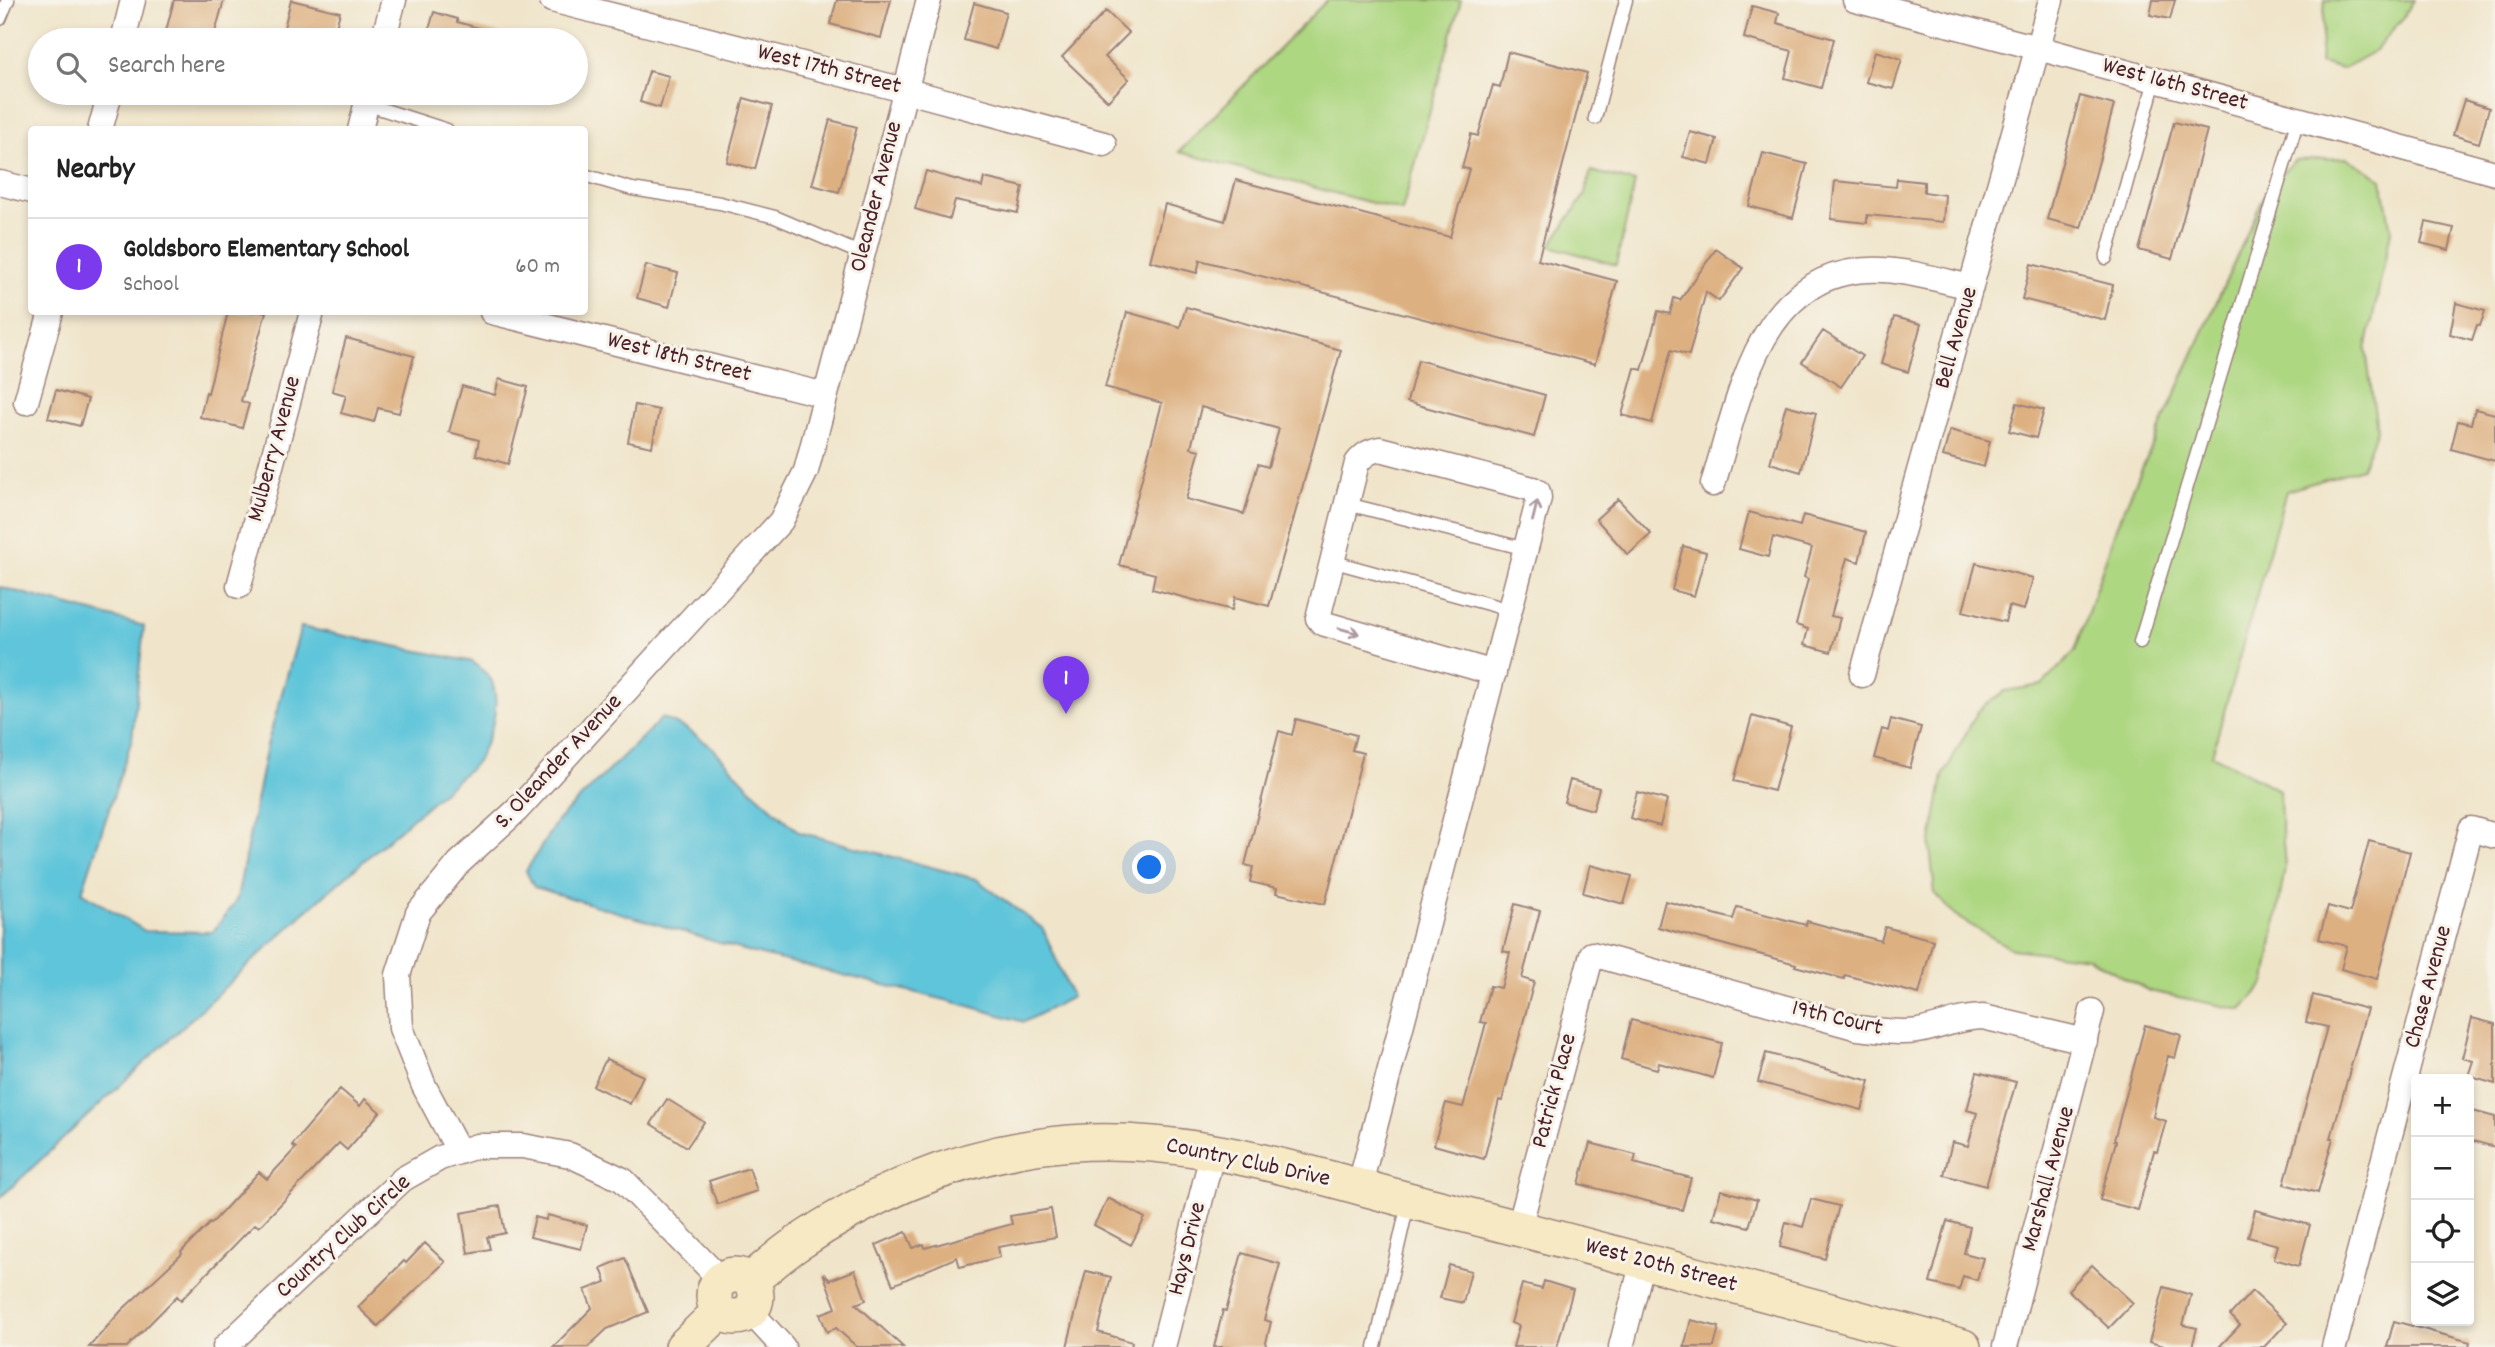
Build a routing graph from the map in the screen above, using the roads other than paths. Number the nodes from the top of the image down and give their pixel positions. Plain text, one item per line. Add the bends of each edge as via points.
1 (8, 0) edge
2 (133, 0) edge
3 (394, 0) edge
4 (552, 0) edge
5 (929, 0) edge
6 (1626, 0) edge
7 (1855, 0) edge
8 (2051, 0) edge
9 (0, 19) edge
10 (126, 28) edge
11 (386, 28) edge
12 (2038, 48) junction
13 (2155, 80) junction
14 (904, 89) junction
15 (107, 105) edge
16 (366, 105) edge
17 (385, 105) edge
18 (1595, 118) dead end
19 (2298, 119) junction
20 (101, 126) edge
21 (361, 126) edge
22 (437, 126) edge
23 (1104, 144) dead end
24 (2495, 173) edge
25 (588, 177) edge
26 (0, 183) edge
27 (28, 190) edge
28 (862, 254) junction
29 (2106, 258) dead end
30 (1971, 287) junction
31 (50, 315) edge
32 (311, 315) edge
33 (504, 315) edge
34 (825, 395) junction
35 (26, 401) dead end
36 (1713, 484) dead end
37 (1347, 504) junction
38 (1526, 549) junction
39 (1331, 561) junction
40 (239, 586) dead end
41 (1510, 610) junction
42 (2140, 642) dead end
43 (1494, 673) junction
44 (1862, 675) dead end
45 (2495, 836) edge
46 (1592, 954) joint
47 (2092, 1011) dead end
48 (2085, 1041) junction
49 (1213, 1151) junction
50 (459, 1152) junction
51 (1359, 1188) junction
52 (1409, 1200) junction
53 (1519, 1228) junction
54 (1643, 1261) junction
55 (735, 1296) junction
56 (225, 1347) edge
57 (682, 1347) edge
58 (783, 1347) edge
59 (1163, 1347) edge
60 (1376, 1347) edge
61 (1621, 1347) edge
62 (1963, 1347) edge
63 (2005, 1347) edge
64 (2334, 1347) edge

1 - 9 lane
2 - 10 street
3 - 11 street
4 - 14 street, West 17th Street
5 - 14 street, Oleander Avenue
6 - 18 lane
7 - 12 street, West 16th Street
8 - 12 street, Bell Avenue
12 - 13 street, West 16th Street
12 - 30 street, Bell Avenue
13 - 19 street, West 16th Street
13 - 29 lane
14 - 23 street, West 17th Street
14 - 28 street, Oleander Avenue
15 - 20 street
16 - 21 street
17 - 22 lane
19 - 24 street, West 16th Street
19 - 42 lane
25 - 28 lane via 775,217
26 - 27 street
28 - 34 street, Oleander Avenue
30 - 36 street via 1883,270 1823,279 1796,297 1773,320 1751,360
30 - 44 street, Bell Avenue
31 - 35 street
32 - 40 street, Mulberry Avenue
33 - 34 street, West 18th Street
34 - 50 street, S. Oleander Avenue via 806,471 781,521 517,810 459,863 418,913 398,975 401,1028 424,1086
37 - 38 lane
38 -> 37 street via 1538,492 1380,449 1357,463
37 - 39 street
38 - 41 street
39 - 41 lane
39 -> 43 street via 1319,610 1322,623
41 - 43 street
43 - 51 street
45 - 64 street, Chase Avenue via 2471,829
46 - 48 street, 19th Court via 1858,1028 1918,1031 1965,1017 1983,1017
46 - 53 street, Patrick Place
47 - 48 street, Marshall Avenue
48 - 63 street, Marshall Avenue
49 - 51 street, Country Club Drive
49 - 55 street, Country Club Drive via 1111,1141 1038,1146 983,1158 917,1179 857,1207 794,1246
49 - 59 street, Hays Drive
50 - 55 street, Country Club Circle via 477,1146 523,1146 570,1155 623,1180
50 - 56 street, Country Club Circle via 403,1179
51 - 52 street, West 20th Street
52 - 53 street, West 20th Street
52 - 60 lane
53 - 54 street, West 20th Street
54 - 61 street
54 - 62 street, West 20th Street
55 - 57 street, Country Club Drive
55 - 58 street, Country Club Circle

